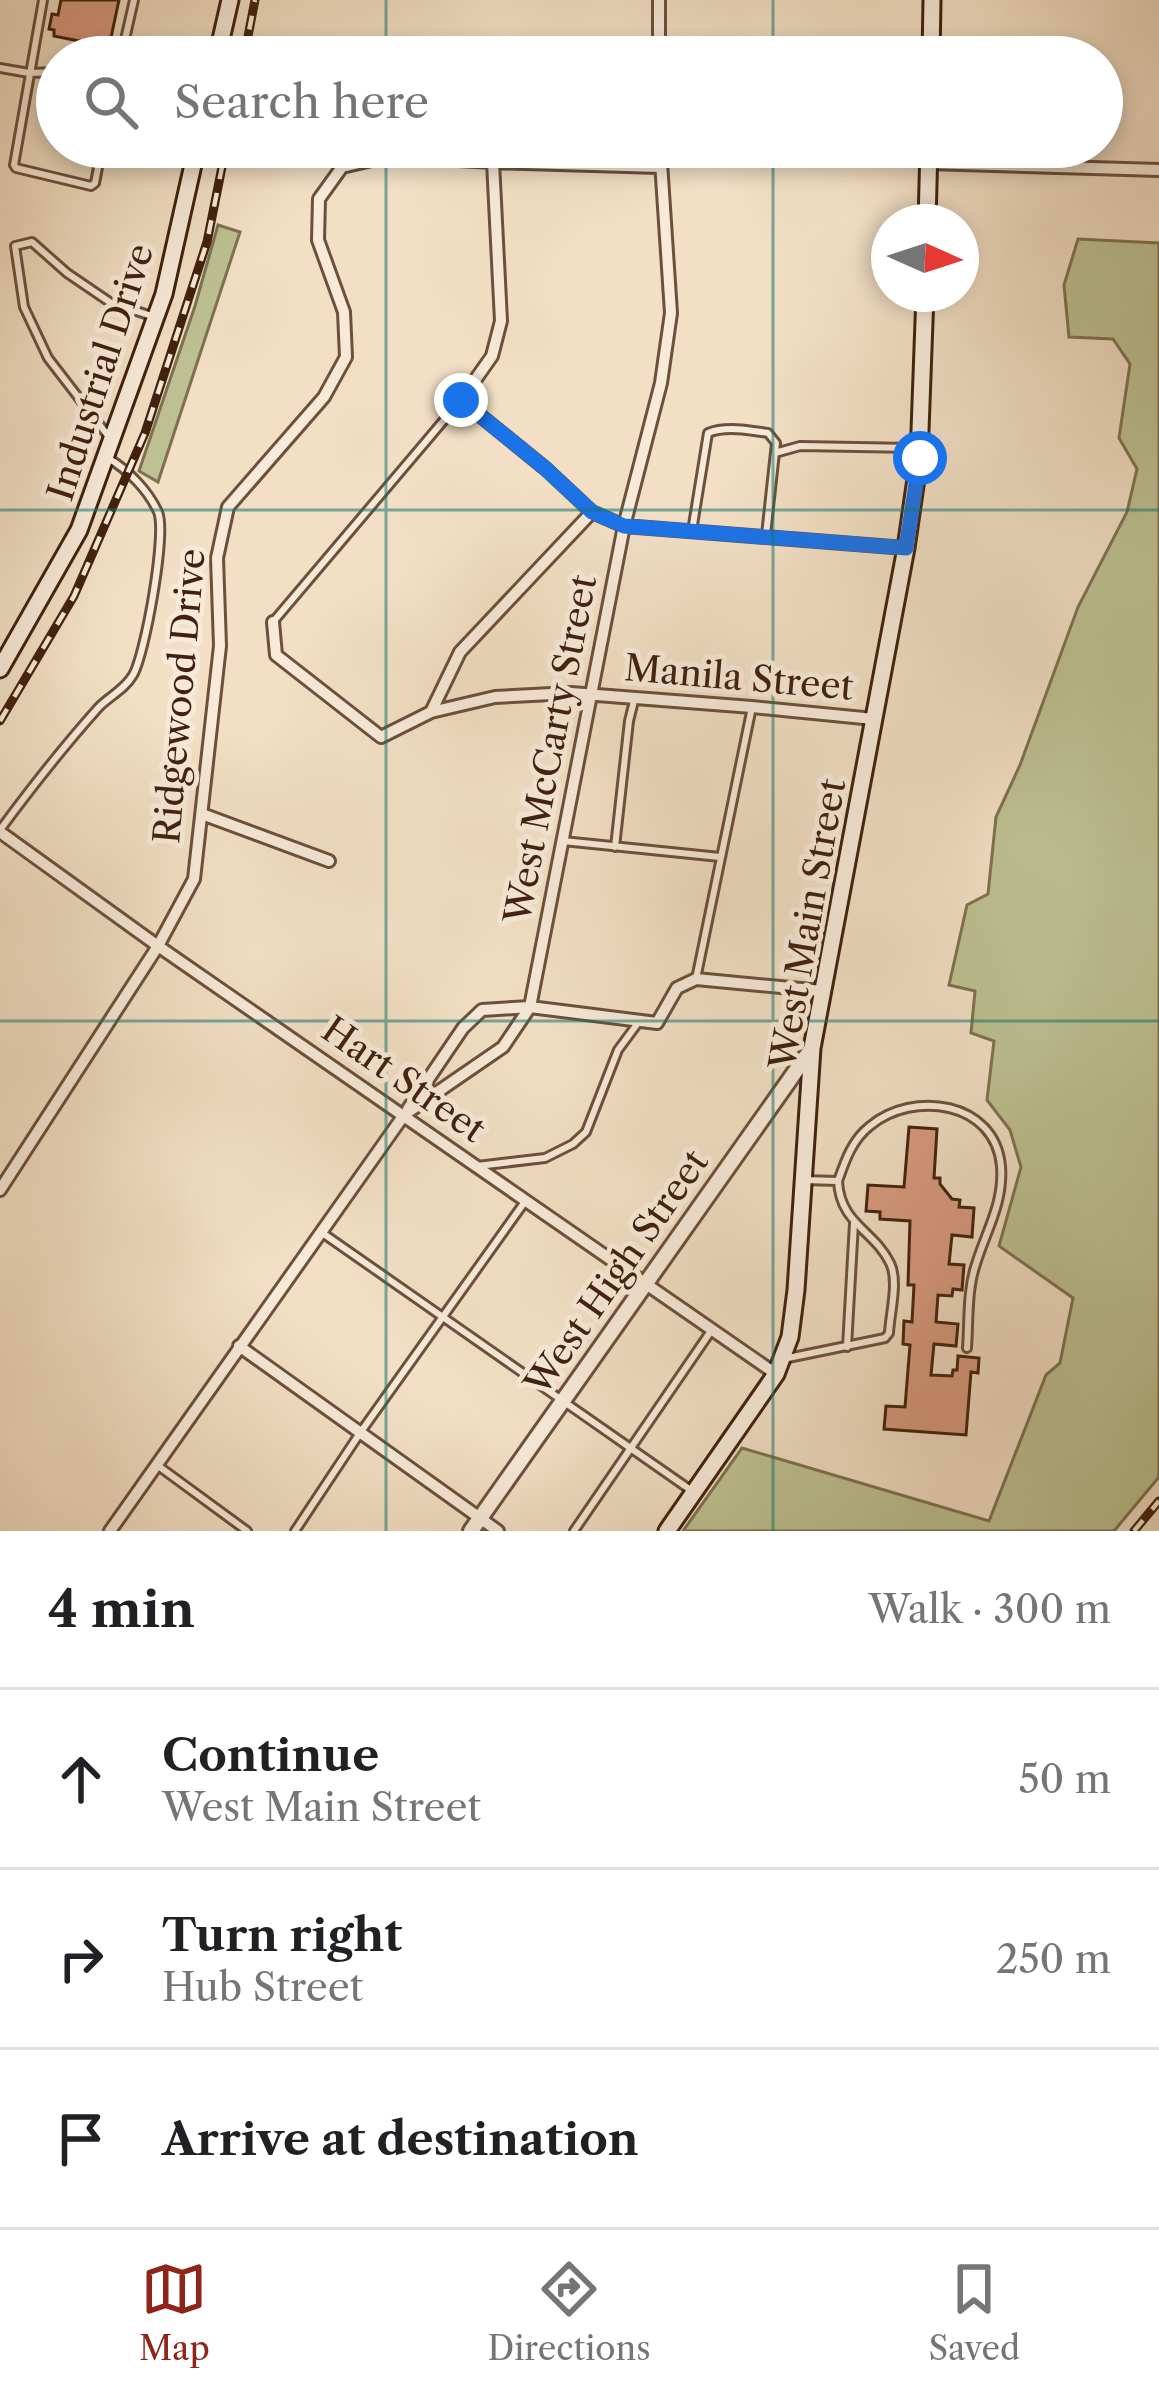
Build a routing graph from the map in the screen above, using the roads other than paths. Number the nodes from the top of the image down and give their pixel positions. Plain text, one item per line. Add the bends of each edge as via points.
1 (43, 0) edge
2 (134, 0) edge
3 (230, 0) edge
4 (658, 0) edge
5 (932, 0) edge
6 (36, 36) edge
7 (36, 36) edge
8 (126, 36) edge
9 (222, 36) edge
10 (659, 36) edge
11 (931, 36) edge
12 (0, 68) edge
13 (36, 72) edge
14 (29, 73) junction
15 (98, 168) edge
16 (192, 168) edge
17 (341, 168) edge
18 (493, 168) edge
19 (660, 168) edge
20 (929, 168) edge
21 (1123, 168) edge
22 (1159, 170) edge
23 (928, 204) edge
24 (924, 312) edge
25 (155, 317) junction
26 (461, 400) junction
27 (108, 448) junction
28 (920, 448) junction
29 (775, 453) junction
30 (592, 512) junction
31 (624, 526) junction
32 (692, 531) junction
33 (766, 537) junction
34 (906, 548) junction
35 (273, 622) joint
36 (0, 668) edge
37 (592, 694) junction
38 (635, 697) junction
39 (752, 706) junction
40 (431, 712) junction
41 (874, 719) junction
42 (202, 814) junction
43 (1, 833) edge
44 (562, 841) junction
45 (615, 847) junction
46 (721, 857) junction
47 (329, 861) dead end
48 (158, 946) junction
49 (696, 979) junction
50 (823, 991) junction
51 (530, 1007) junction
52 (640, 1021) junction
53 (812, 1048) junction
54 (404, 1115) junction
55 (477, 1166) junction
56 (803, 1180) junction
57 (838, 1181) junction
58 (2, 1182) edge
59 (526, 1200) junction
60 (854, 1223) junction
61 (321, 1232) junction
62 (645, 1282) junction
63 (442, 1318) junction
64 (711, 1331) junction
65 (239, 1346) junction
66 (847, 1347) junction
67 (967, 1348) dead end
68 (780, 1366) junction
69 (562, 1401) junction
70 (360, 1433) junction
71 (632, 1449) junction
72 (157, 1465) junction
73 (694, 1492) junction
74 (475, 1525) edge
75 (110, 1531) edge
76 (248, 1531) edge
77 (295, 1531) edge
78 (498, 1531) edge
79 (574, 1531) edge
80 (667, 1531) edge

1 - 7 lane
2 - 8 lane
3 - 9 main road
4 - 10 street
5 - 11 main road
6 - 14 lane
12 - 14 lane
13 - 14 lane
14 - 15 lane via 16,168 91,186
16 - 25 main road, Industrial Drive
17 - 42 street, Ridgewood Drive via 319,199 318,240 344,312 346,357 324,397 228,507 217,558 220,646
18 - 26 street via 501,321 491,356
19 - 31 street, West McCarty Street via 670,313
20 - 23 main road
21 - 22 street
24 - 28 main road, West Main Street
25 - 27 main road, Industrial Drive
25 - 27 lane via 111,303 32,242 16,246 24,307
26 - 30 street
26 - 35 lane
27 - 36 main road, Industrial Drive via 79,530
27 - 43 lane via 160,517 138,666
28 - 29 lane via 800,446
28 - 34 main road, West Main Street
29 - 32 lane via 768,433 708,434
29 - 33 lane
30 - 31 street
30 - 40 street via 460,652
31 - 32 street
31 - 37 street, West McCarty Street
32 - 33 street
33 - 34 street
34 - 41 main road, West Main Street
35 - 40 street, Manila Street via 276,655 381,737
37 - 38 street, Manila Street
37 - 40 street, Manila Street via 495,697
37 - 44 street, West McCarty Street
38 - 39 street, Manila Street
38 - 45 lane
39 - 41 street, Manila Street
39 - 46 lane
41 - 50 main road, West Main Street
42 - 47 street
42 - 48 street, Ridgewood Drive via 194,880
43 - 48 street, Hart Street
44 - 45 lane
44 - 51 street, West McCarty Street
45 - 46 lane
46 - 49 lane
48 - 54 street, Hart Street
48 - 58 street, Ridgewood Drive
49 - 50 street
49 - 52 street via 677,988 657,1022
50 - 53 main road, West Main Street
51 - 52 street
51 - 54 street, West McCarty Street via 503,1047
51 - 54 street, West McCarty Street via 482,1010
52 - 55 lane via 573,1144 545,1157
53 - 56 main road, West Main Street
53 - 62 street, West High Street
54 - 55 street, Hart Street
54 - 61 street, West McCarty Street
55 - 59 street, Hart Street
56 - 57 lane
56 - 68 main road, West Main Street via 794,1316
57 - 60 lane
57 - 67 lane via 866,1128 902,1109 957,1108 984,1127 1000,1155 1000,1194 975,1265
59 - 62 street, Hart Street
59 - 63 lane
60 - 66 lane
60 - 66 lane via 893,1275 888,1336
61 - 63 lane
61 - 65 street, West McCarty Street
62 - 64 street, Hart Street
62 - 69 street, West High Street
63 - 69 lane
63 - 70 lane
64 - 68 street, Hart Street
64 - 71 lane
65 - 70 street
65 - 72 street, West McCarty Street
66 - 68 lane
68 - 73 main road, West Main Street
69 - 71 lane
69 - 74 street, West High Street
70 - 74 street
70 - 77 lane
71 - 73 lane
71 - 79 lane
72 - 75 street, West McCarty Street
72 - 76 lane
73 - 80 main road, West Main Street
74 - 78 street

